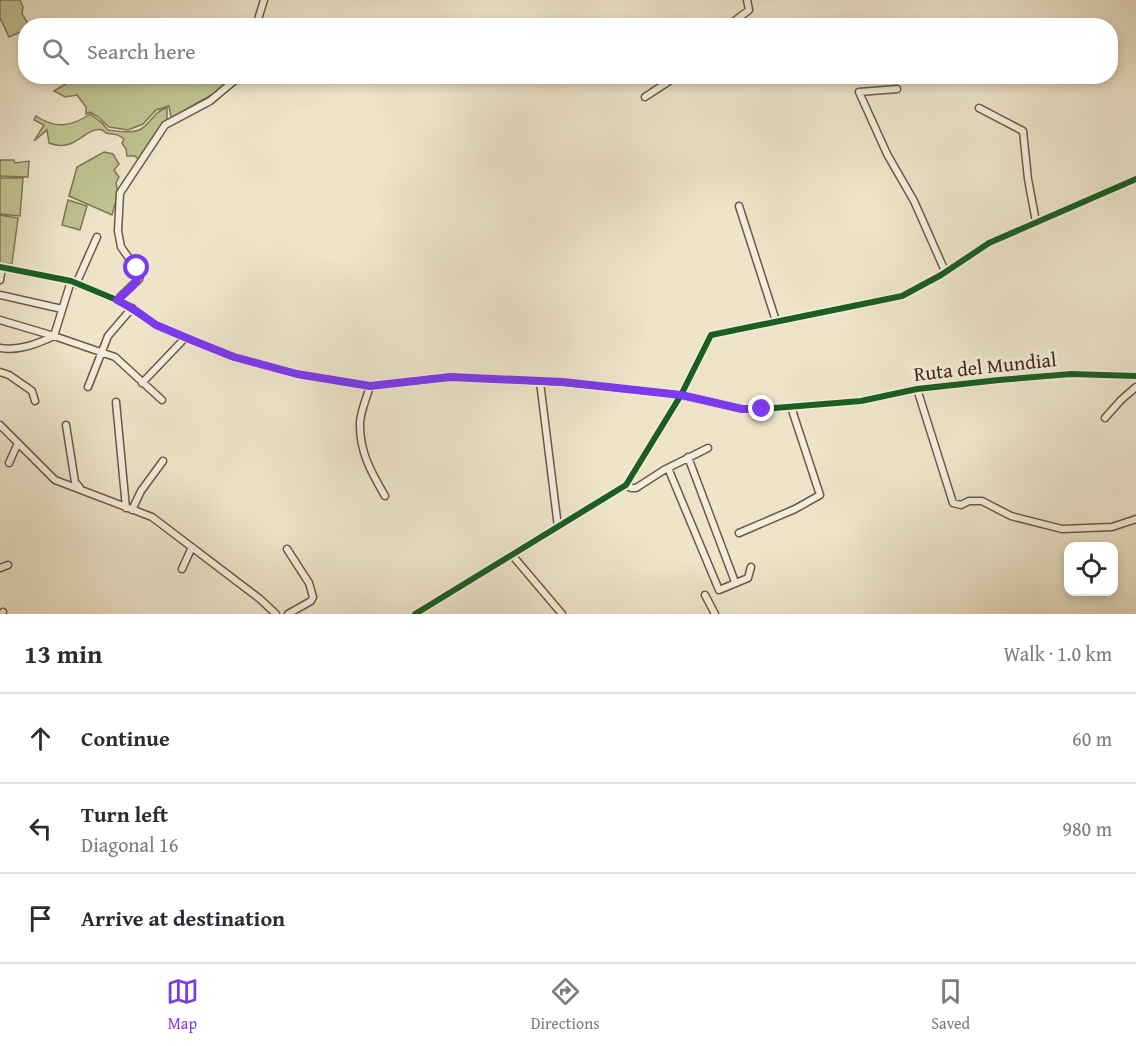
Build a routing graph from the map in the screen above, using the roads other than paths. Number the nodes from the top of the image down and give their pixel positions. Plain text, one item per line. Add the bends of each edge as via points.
1 (264, 0) edge
2 (747, 0) edge
3 (258, 18) edge
4 (738, 18) edge
5 (230, 84) edge
6 (665, 84) edge
7 (897, 89) dead end
8 (645, 97) dead end
9 (979, 108) dead end
10 (1136, 179) edge
11 (739, 207) dead end
12 (1036, 222) junction
13 (97, 237) dead end
14 (1, 267) edge
15 (945, 271) junction
16 (0, 280) edge
17 (74, 283) junction
18 (0, 295) edge
19 (117, 300) junction
20 (132, 308) junction
21 (62, 309) junction
22 (0, 320) edge
23 (776, 321) junction
24 (54, 336) junction
25 (186, 337) junction
26 (0, 348) edge
27 (102, 353) junction
28 (0, 372) edge
29 (1136, 374) edge
30 (540, 382) junction
31 (142, 383) junction
32 (370, 386) junction
33 (88, 387) dead end
34 (1136, 387) edge
35 (917, 389) junction
36 (681, 395) junction
37 (35, 400) dead end
38 (162, 400) dead end
39 (116, 402) dead end
40 (791, 407) junction
41 (1105, 418) dead end
42 (0, 425) edge
43 (66, 425) dead end
44 (18, 443) junction
45 (708, 448) dead end
46 (688, 457) junction
47 (163, 461) dead end
48 (9, 463) dead end
49 (668, 468) junction
50 (626, 485) junction
51 (81, 489) junction
52 (385, 496) dead end
53 (129, 509) junction
54 (1136, 519) edge
55 (558, 527) junction
56 (739, 533) dead end
57 (192, 547) junction
58 (287, 549) dead end
59 (512, 555) junction
60 (8, 565) dead end
61 (751, 567) dead end
62 (0, 568) edge
63 (182, 569) dead end
64 (735, 582) junction
65 (705, 595) dead end
66 (276, 614) edge
67 (288, 614) edge
68 (415, 614) edge
69 (562, 614) edge
70 (715, 614) edge

1 - 3 street
2 - 4 street via 749,10
5 - 19 street via 210,101 165,125 120,193 121,247 140,274
6 - 8 street
7 - 15 street via 859,92
9 - 12 street via 1023,131
10 - 12 street
11 - 23 street
12 - 15 street via 989,243
13 - 17 street
14 - 16 street
14 - 17 street, Ruta del Mundial
15 - 23 street via 902,296
17 - 19 street, Ruta del Mundial
17 - 21 street
18 - 21 street
19 - 20 street, Ruta del Mundial
20 - 25 street, Ruta del Mundial via 156,325
20 - 27 street via 108,336
21 - 24 street
22 - 24 street
23 - 36 street via 711,335
24 - 26 street via 35,345
24 - 27 street
25 - 31 street
25 - 32 street, Ruta del Mundial via 234,357 297,374
27 - 31 street via 115,357
27 - 33 street
28 - 37 street via 32,391
29 - 35 street, Ruta del Mundial via 1071,374
30 - 32 street, Ruta del Mundial via 450,377
30 - 36 street, Ruta del Mundial
30 - 55 street
31 - 38 street
32 - 52 street via 360,420 361,439 368,467
34 - 41 street
35 - 40 street, Ruta del Mundial via 861,401
35 - 54 street via 953,503 982,501 1011,516 1062,529 1112,527
36 - 40 street, Ruta del Mundial via 742,409
36 - 50 street
39 - 53 street
40 - 56 street via 820,495
42 - 44 street
43 - 51 street via 75,482
44 - 48 street
44 - 51 street via 55,480
45 - 46 street
46 - 49 street
46 - 64 street
47 - 53 street
49 - 50 street via 636,488
49 - 64 street via 719,590
50 - 55 street
51 - 53 street
53 - 57 street via 152,517
55 - 59 street
57 - 63 street
57 - 66 street
58 - 67 street via 309,583 313,597
59 - 68 street
59 - 69 street
60 - 62 street
61 - 64 street via 748,578
65 - 70 street

